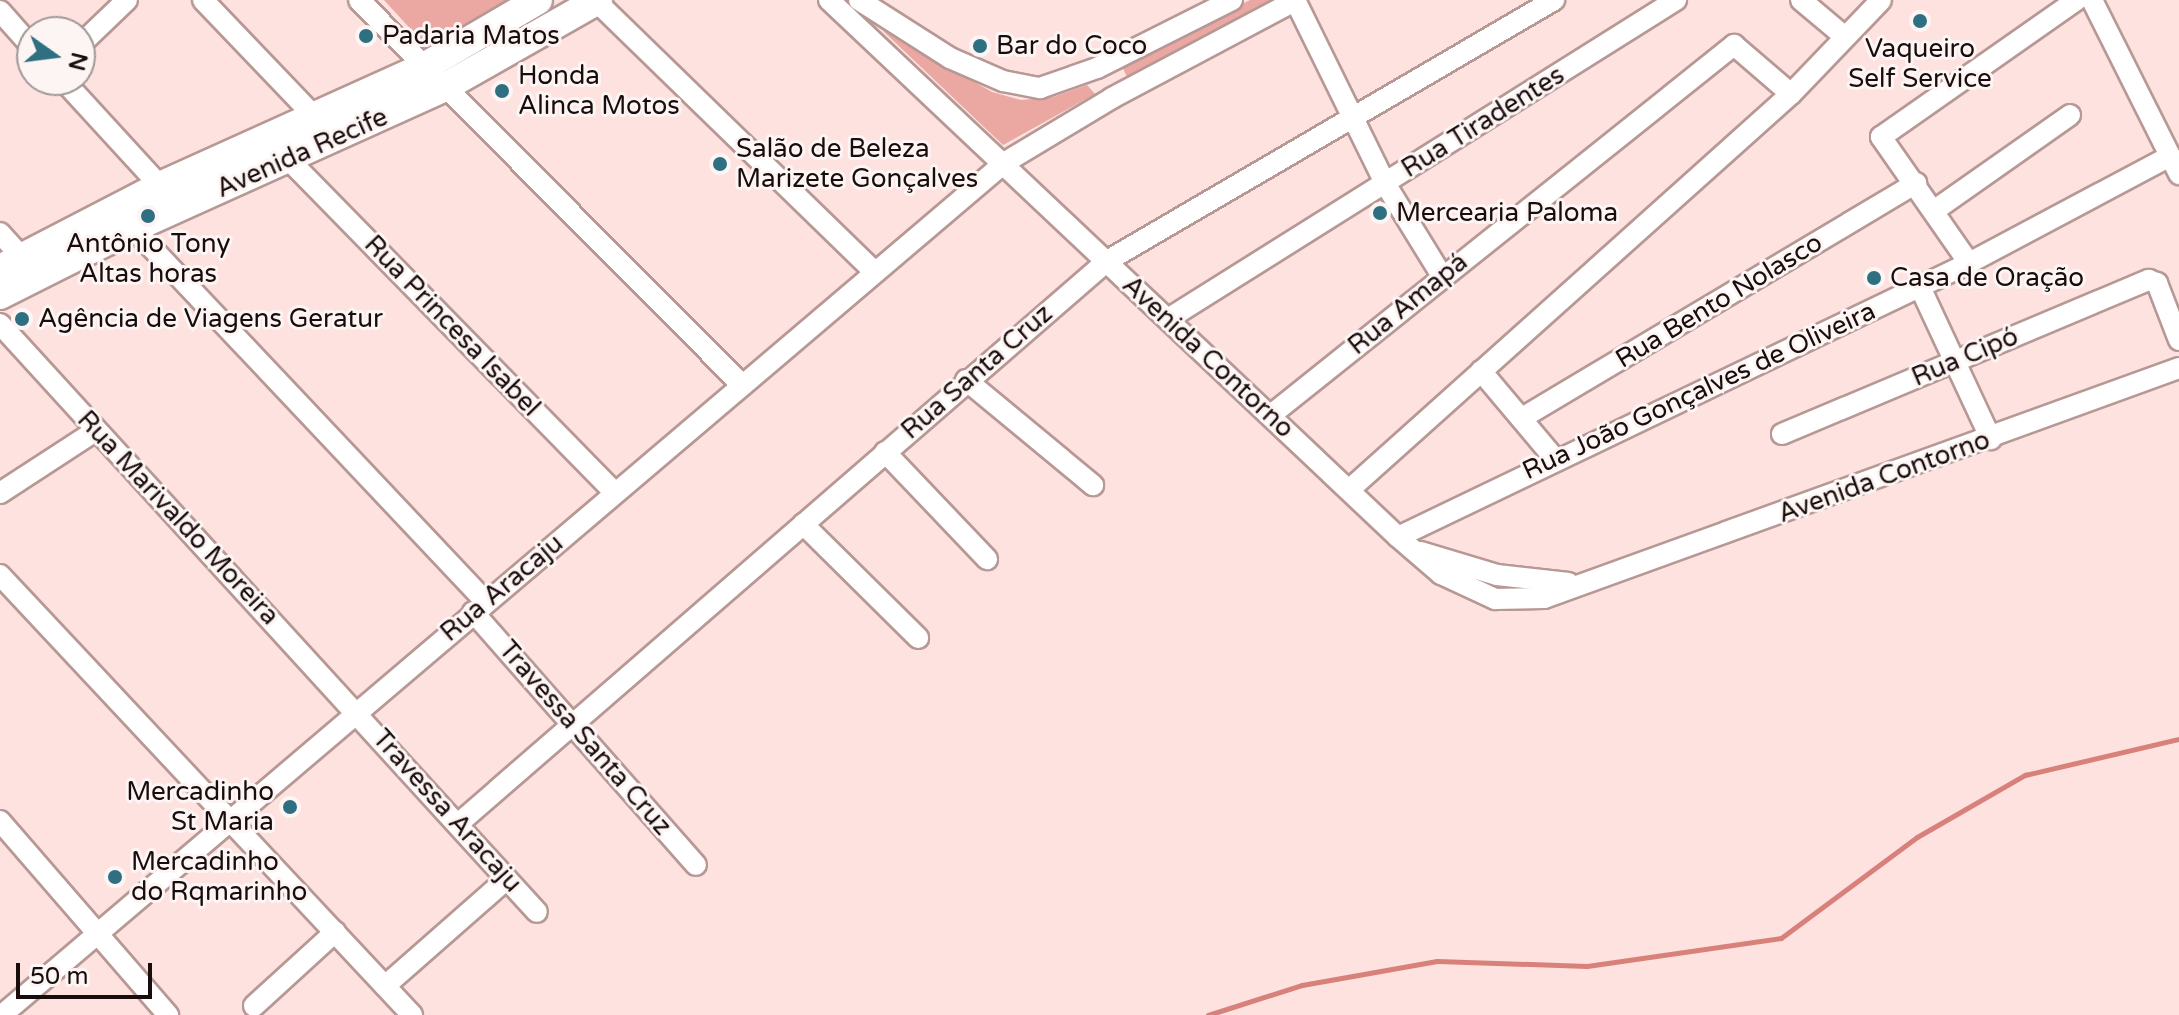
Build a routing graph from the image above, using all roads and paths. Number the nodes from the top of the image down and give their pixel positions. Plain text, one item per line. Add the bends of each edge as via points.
1 (127, 0) edge
2 (203, 0) edge
3 (359, 0) edge
4 (538, 0) edge
5 (829, 0) edge
6 (859, 0) edge
7 (1232, 0) edge
8 (1295, 0) edge
9 (1554, 0) edge
10 (1676, 0) edge
11 (1801, 0) edge
12 (1880, 0) edge
13 (2077, 0) edge
14 (2092, 0) edge
15 (597, 1) edge
16 (0, 11) edge
17 (16, 29) edge
18 (96, 30) edge
19 (1845, 37) junction
20 (424, 67) junction
21 (1097, 68) junction
22 (445, 87) junction
23 (1791, 94) junction
24 (78, 96) edge
25 (1112, 98) junction
26 (312, 114) junction
27 (2070, 115) dead end
28 (1350, 116) junction
29 (289, 160) junction
30 (1004, 163) junction
31 (2174, 165) edge
32 (1916, 183) junction
33 (1386, 185) junction
34 (160, 186) junction
35 (1935, 210) junction
36 (133, 228) junction
37 (0, 233) edge
38 (1107, 261) junction
39 (11, 263) edge
40 (1969, 263) junction
41 (874, 271) junction
42 (1442, 276) junction
43 (1920, 287) junction
44 (0, 295) edge
45 (1168, 319) junction
46 (0, 324) edge
47 (2179, 340) edge
48 (1954, 362) junction
49 (2179, 368) edge
50 (1481, 371) junction
51 (966, 380) junction
52 (742, 385) junction
53 (1271, 415) junction
54 (1522, 418) junction
55 (95, 431) junction
56 (1782, 434) dead end
57 (1991, 439) junction
58 (885, 452) junction
59 (1555, 459) junction
60 (1093, 485) dead end
61 (1349, 490) junction
62 (614, 492) junction
63 (0, 493) edge
64 (803, 524) junction
65 (1406, 543) junction
66 (987, 559) dead end
67 (0, 575) edge
68 (480, 607) junction
69 (918, 638) dead end
70 (358, 711) junction
71 (572, 723) junction
72 (230, 819) junction
73 (0, 821) edge
74 (458, 824) junction
75 (696, 865) dead end
76 (507, 879) junction
77 (537, 912) dead end
78 (335, 932) junction
79 (97, 933) junction
80 (385, 986) junction
81 (254, 1006) dead end
82 (2, 1015) edge
83 (168, 1015) edge
84 (412, 1015) edge

1 - 18 street
2 - 26 street
3 - 20 street
4 - 20 street, Avenida Recife
5 - 30 street, Avenida Contorno
6 - 21 street via 950,58 1021,87 1055,85
7 - 21 street
8 - 25 street, Rua Aracaju
8 - 28 street
9 - 28 street, Rua Santa Cruz
10 - 33 street, Rua Tiradentes
11 - 19 street
12 - 19 street
13 - 32 street via 1881,137
14 - 31 street
15 - 22 street, Avenida Recife
15 - 41 street
16 - 17 street
19 - 23 street
20 - 22 street
20 - 26 street, Avenida Recife
21 - 25 street
22 - 29 street, Avenida Recife
22 - 52 street
23 - 42 street, Rua Amapá via 1734,45
23 - 50 street
24 - 34 street
25 - 30 street, Rua Aracaju
26 - 34 street, Avenida Recife
27 - 35 street
28 - 33 street
28 - 38 street, Rua Santa Cruz
29 - 36 street, Avenida Recife
29 - 62 street, Rua Princesa Isabel
30 - 38 street, Avenida Contorno
30 - 41 street, Rua Aracaju
31 - 40 street, Rua João Gonçalves de Oliveira
32 - 35 street
32 - 54 street, Rua Bento Nolasco
33 - 42 street
33 - 45 street, Rua Tiradentes
34 - 39 street, Avenida Recife
35 - 40 street
36 - 44 street, Avenida Recife
36 - 68 street, Travessa Santa Cruz
37 - 39 street
38 - 45 street, Avenida Contorno
38 - 51 street, Rua Santa Cruz
40 - 43 street, Rua João Gonçalves de Oliveira
41 - 52 street, Rua Aracaju
42 - 53 street, Rua Amapá
43 - 48 street
43 - 59 street, Rua João Gonçalves de Oliveira
45 - 53 street, Avenida Contorno
46 - 55 street, Rua Marivaldo Moreira
47 - 48 street, Rua Cipó via 2157,283 2149,280
48 - 56 street, Rua Cipó
48 - 57 street
49 - 57 street, Avenida Contorno
50 - 54 street
50 - 61 street
51 - 58 street, Rua Santa Cruz
51 - 60 street
52 - 62 street, Rua Aracaju
53 - 61 street, Avenida Contorno
54 - 59 street
55 - 63 street
55 - 70 street, Rua Marivaldo Moreira
57 - 65 street, Avenida Contorno via 1544,598 1495,599 1441,574
58 - 64 street, Rua Santa Cruz
58 - 66 street
59 - 65 street, Rua João Gonçalves de Oliveira
61 - 65 street, Avenida Contorno
62 - 68 street, Rua Aracaju
64 - 69 street
64 - 71 street, Rua Santa Cruz
67 - 72 street
68 - 70 street, Rua Aracaju
68 - 71 street, Travessa Santa Cruz
70 - 72 street, Rua Aracaju
70 - 74 street, Travessa Aracaju
71 - 74 street, Rua Santa Cruz
71 - 75 street, Travessa Santa Cruz
72 - 78 street
72 - 79 street, Rua Aracaju
73 - 79 street
74 - 76 street, Travessa Aracaju
76 - 77 street, Travessa Aracaju
76 - 80 street
78 - 80 street
78 - 81 street
79 - 82 street, Rua Aracaju
79 - 83 street
80 - 84 street

